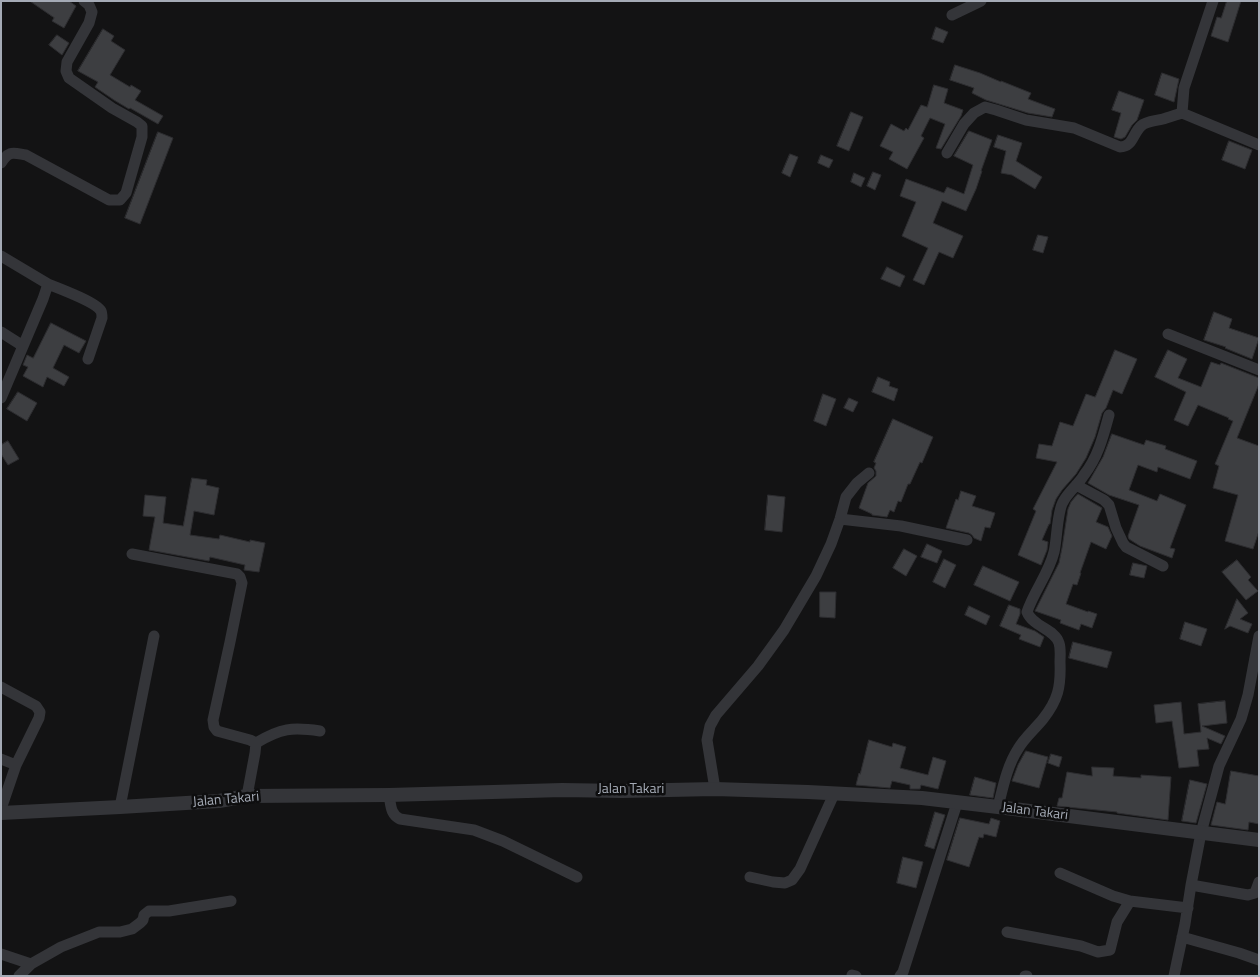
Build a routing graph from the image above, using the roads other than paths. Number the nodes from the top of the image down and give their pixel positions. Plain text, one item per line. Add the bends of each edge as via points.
1 (84, 1) edge
2 (981, 1) edge
3 (1213, 1) edge
4 (952, 15) dead end
5 (1182, 113) junction
6 (1259, 144) edge
7 (947, 153) dead end
8 (1, 163) edge
9 (1, 256) edge
10 (48, 284) junction
11 (1, 332) edge
12 (1168, 334) dead end
13 (23, 346) junction
14 (88, 359) dead end
15 (1259, 370) edge
16 (1, 398) edge
17 (1109, 415) dead end
18 (869, 473) dead end
19 (1076, 485) junction
20 (840, 520) junction
21 (967, 540) dead end
22 (132, 554) dead end
23 (1163, 566) dead end
24 (154, 636) dead end
25 (1259, 636) edge
26 (1, 687) edge
27 (320, 731) dead end
28 (256, 742) junction
29 (1, 759) edge
30 (16, 764) junction
31 (714, 789) junction
32 (834, 794) junction
33 (390, 795) junction
34 (247, 796) junction
35 (957, 803) junction
36 (998, 807) junction
37 (120, 808) junction
38 (1, 811) edge
39 (1201, 833) junction
40 (1259, 840) edge
41 (1060, 873) dead end
42 (577, 876) dead end
43 (750, 878) dead end
44 (1259, 882) edge
45 (1191, 885) junction
46 (231, 901) dead end
47 (1130, 901) junction
48 (1188, 908) junction
49 (1007, 932) dead end
50 (1182, 937) junction
51 (1, 954) edge
52 (1259, 960) edge
53 (31, 964) junction
54 (19, 976) edge
55 (900, 976) edge
56 (1174, 976) edge

1 - 8 street via 92,12 67,62 66,72 69,78 142,126 142,138 126,192 120,200 109,200 26,155 14,153
2 - 4 street
3 - 5 street via 1184,88
5 - 6 street
5 - 7 street via 1145,123 1129,144 1120,147 1074,128 1026,120 985,108 974,113 964,124
9 - 10 street
10 - 13 street
10 - 14 street via 79,297 102,312
11 - 13 street
12 - 15 street
13 - 16 street
17 - 19 street via 1095,460
18 - 20 street via 846,497
19 - 23 street via 1109,505 1126,547
19 - 36 street via 1062,503 1054,552 1027,612 1031,620 1058,639 1059,689 1056,700 1043,719 1018,747 1009,766
20 - 21 street via 901,526
20 - 31 street via 816,576 784,630 710,726 707,740
22 - 28 street via 240,577 242,583 212,720 217,731
24 - 37 street
25 - 39 street via 1241,719 1219,766
26 - 30 street via 36,706 40,712
27 - 28 street via 286,729
28 - 34 street
29 - 30 street
30 - 38 street
31 - 32 street, Jalan Takari
31 - 33 street, Jalan Takari
32 - 35 street, Jalan Takari
32 - 43 street via 792,880 785,883
33 - 34 street, Jalan Takari
33 - 42 street via 391,811 400,819 474,830
34 - 37 street, Jalan Takari
35 - 36 street, Jalan Takari
35 - 55 street
36 - 39 street, Jalan Takari
37 - 38 street, Jalan Takari
39 - 40 street, Jalan Takari
39 - 45 street
41 - 47 street
44 - 45 street via 1255,893 1248,895
45 - 48 street
46 - 53 street via 149,911 132,929 99,932 61,947
47 - 48 street
47 - 49 street via 1118,922 1110,950 1098,952
48 - 50 street
50 - 52 street
50 - 56 street
51 - 53 street
53 - 54 street

